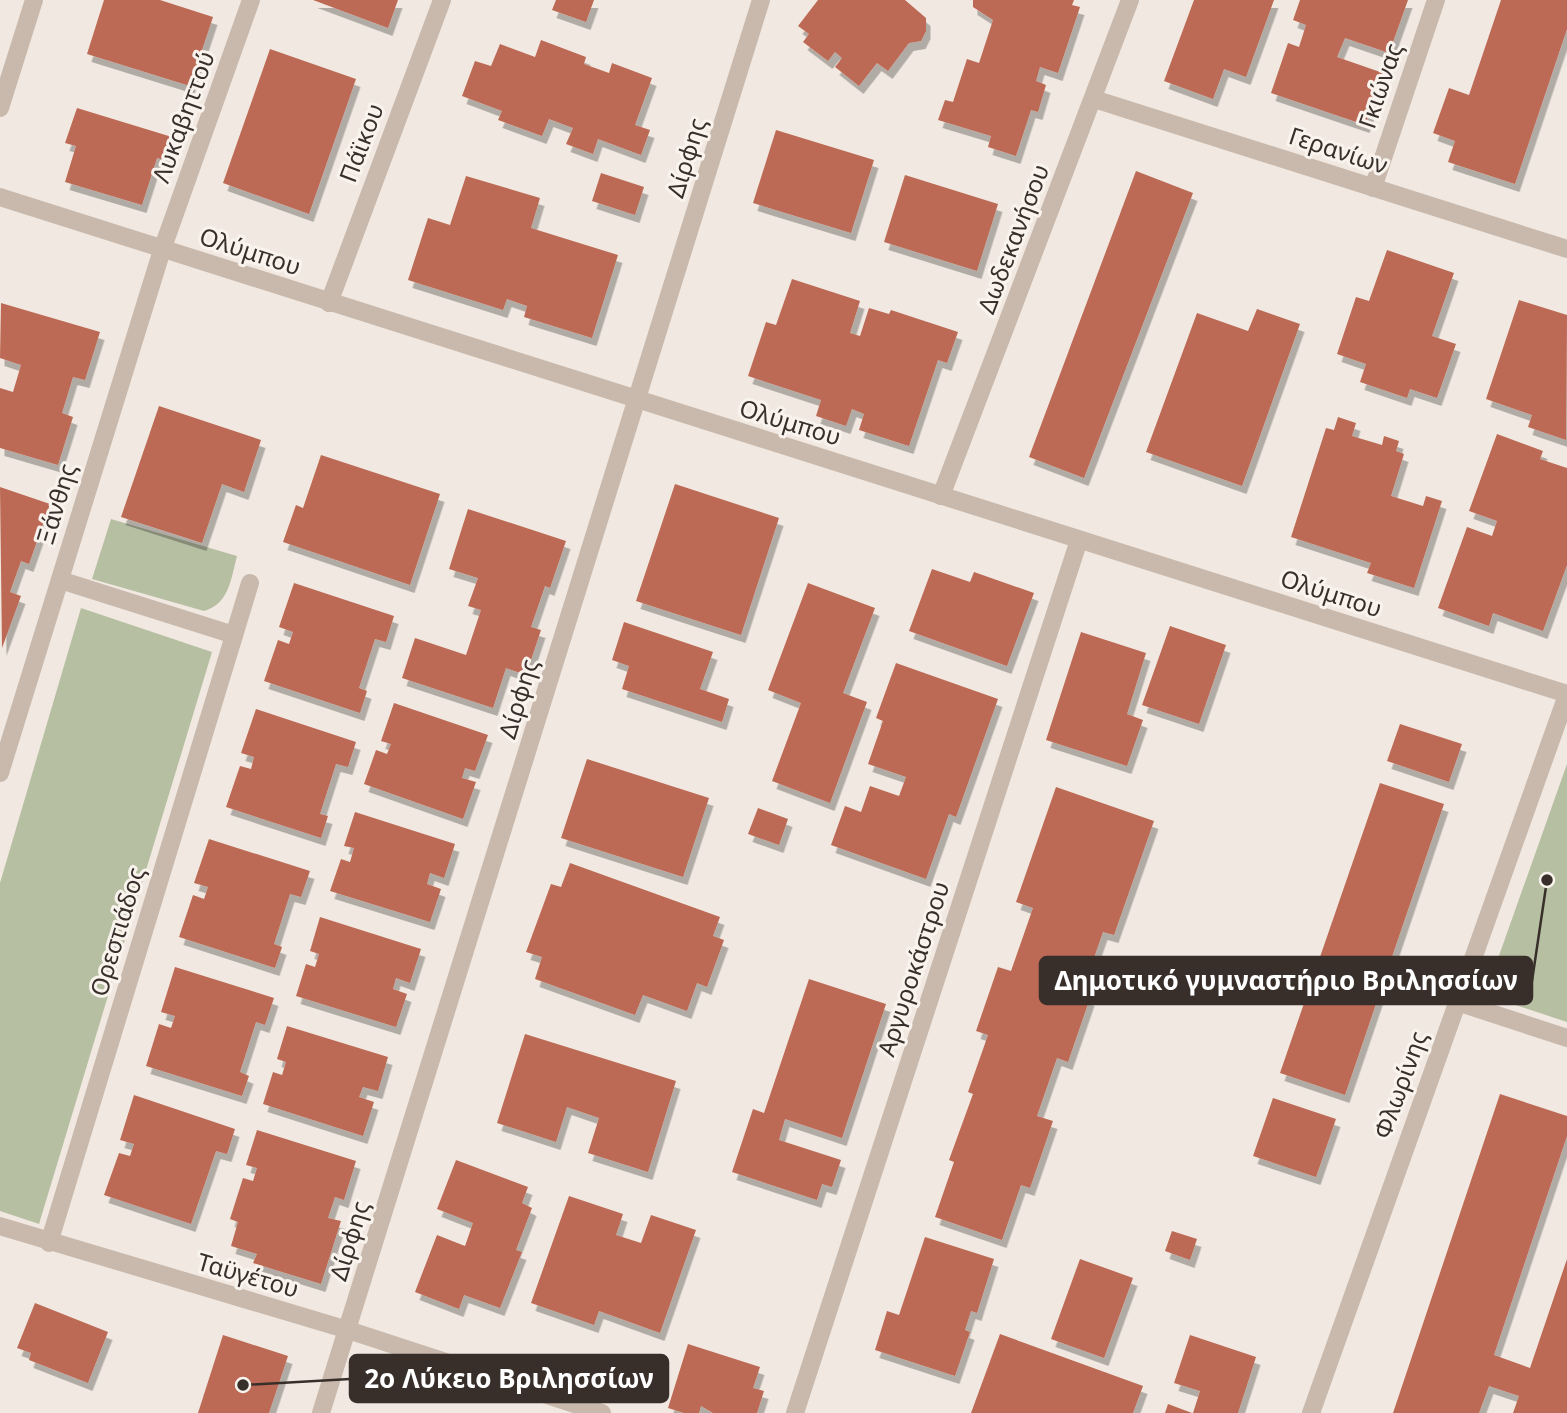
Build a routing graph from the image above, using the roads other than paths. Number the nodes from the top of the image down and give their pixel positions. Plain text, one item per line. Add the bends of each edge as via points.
1 (34, 0) edge
2 (251, 0) edge
3 (442, 0) edge
4 (761, 0) edge
5 (1130, 0) edge
6 (1436, 0) edge
7 (1094, 99) junction
8 (0, 108) edge
9 (1373, 188) junction
10 (0, 197) edge
11 (1567, 249) edge
12 (162, 250) junction
13 (329, 303) junction
14 (637, 400) junction
15 (941, 496) junction
16 (1079, 540) junction
17 (60, 580) junction
18 (250, 583) dead end
19 (234, 635) junction
20 (1567, 695) edge
21 (0, 774) edge
22 (1457, 1002) junction
23 (1567, 1038) edge
24 (0, 1226) edge
25 (49, 1243) junction
26 (348, 1330) junction
27 (321, 1413) edge
28 (602, 1413) edge
29 (795, 1413) edge
30 (1311, 1413) edge

1 - 8 street
2 - 12 street, Λυκαβηττού
3 - 13 street, Πάϊκου
4 - 14 street, Δίρφης
5 - 7 street, Δωδεκανήσου
6 - 9 street, Γκιώνας
7 - 9 street, Γερανίων
7 - 15 street, Δωδεκανήσου
9 - 11 street, Γερανίων
10 - 12 street, Ολύμπου
12 - 13 street, Ολύμπου
12 - 17 street, Ξάνθης
13 - 14 street, Ολύμπου
14 - 15 street, Ολύμπου
14 - 26 street, Δίρφης
15 - 16 street, Ολύμπου
16 - 20 street, Ολύμπου
16 - 29 street, Αργυροκάστρου
17 - 19 street
17 - 21 street, Ξάνθης
18 - 19 street, Ορεστιάδος
19 - 25 street, Ορεστιάδος
20 - 22 street, Φλωρίνης
22 - 23 street
22 - 30 street, Φλωρίνης
24 - 25 street, Ταϋγέτου
25 - 26 street, Ταϋγέτου
26 - 27 street, Δίρφης
26 - 28 street, Ταϋγέτου

